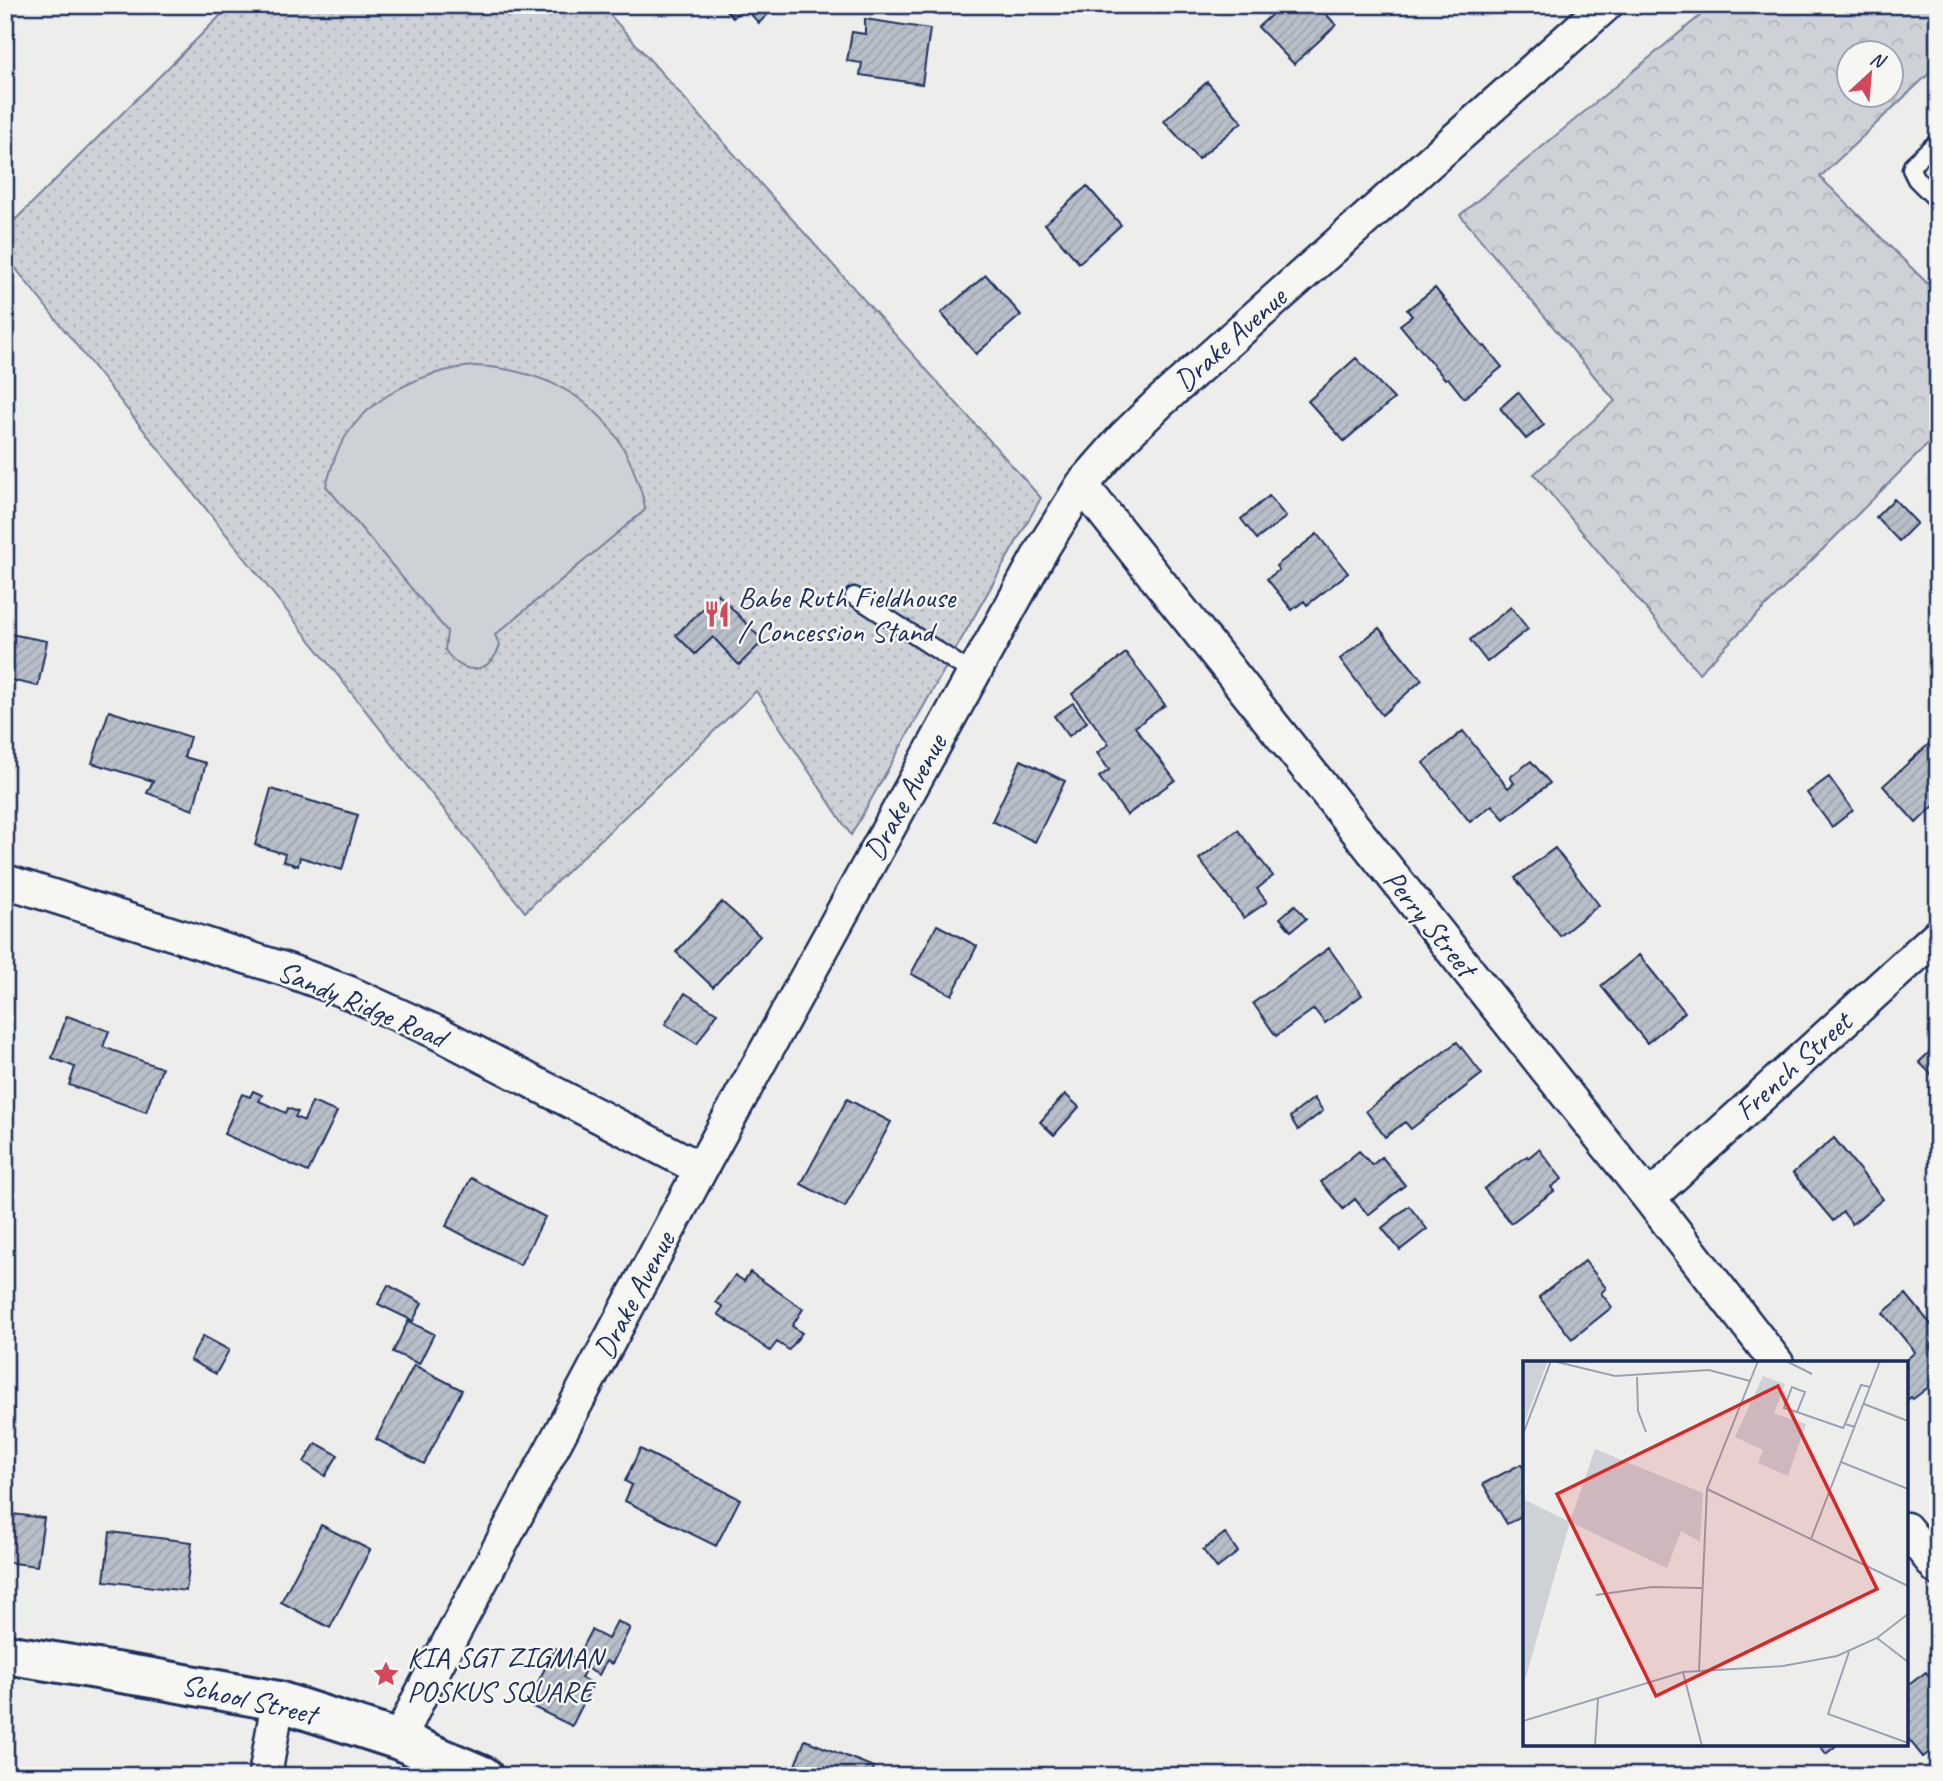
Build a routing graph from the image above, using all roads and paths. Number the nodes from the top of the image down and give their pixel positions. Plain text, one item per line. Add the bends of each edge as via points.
1 (1606, 5) edge
2 (1938, 141) edge
3 (1938, 201) edge
4 (1082, 485) junction
5 (854, 596) dead end
6 (972, 673) junction
7 (5, 881) edge
8 (1938, 935) edge
9 (701, 1169) junction
10 (1649, 1198) junction
11 (1775, 1361) edge
12 (1908, 1532) edge
13 (1938, 1569) edge
14 (5, 1654) edge
15 (278, 1701) junction
16 (399, 1740) junction
17 (265, 1776) edge
18 (483, 1776) edge

1 - 4 street, Drake Avenue via 1160,401
2 - 3 lane via 1911,169
4 - 6 street, Drake Avenue
4 - 10 street, Perry Street
5 - 6 lane
6 - 9 street, Drake Avenue
7 - 9 street, Sandy Ridge Road via 350,993 436,1032
8 - 10 street, French Street
9 - 16 street, Drake Avenue
10 - 11 street, Perry Street
12 - 13 street
14 - 15 street, School Street
15 - 16 street, School Street
15 - 17 street
16 - 18 street, School Street

